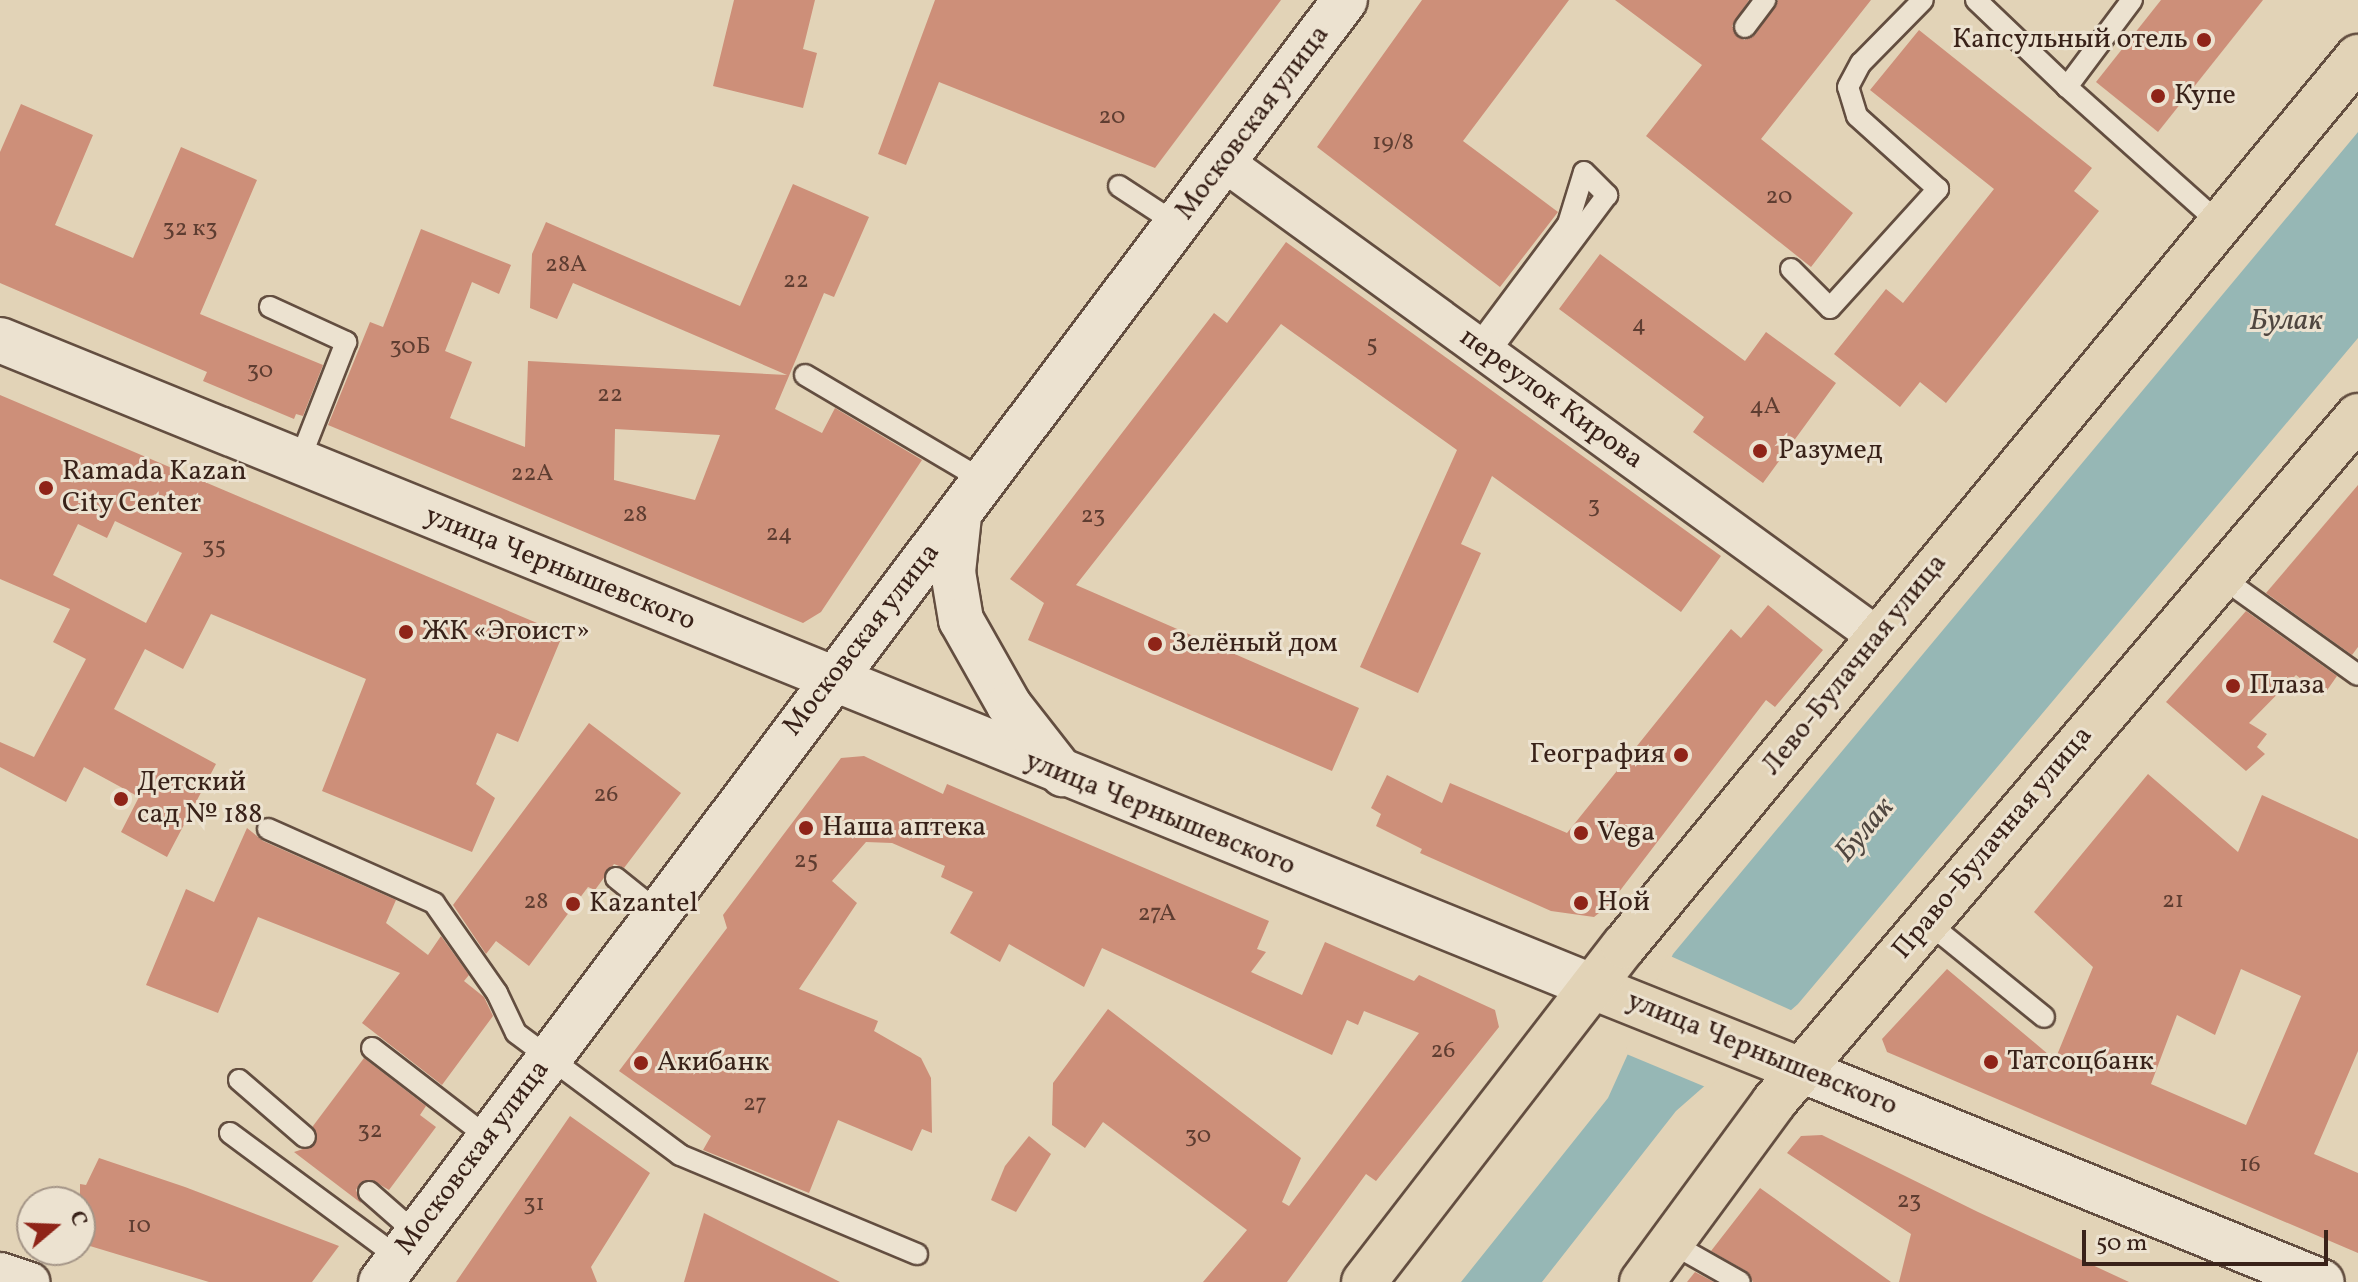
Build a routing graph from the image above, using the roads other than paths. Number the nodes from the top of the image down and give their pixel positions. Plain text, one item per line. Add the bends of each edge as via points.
1 (1345, 0) edge
2 (1765, 0) edge
3 (1923, 0) edge
4 (1976, 0) edge
5 (2132, 0) edge
6 (1745, 27) dead end
7 (2358, 57) edge
8 (2067, 87) junction
9 (1224, 162) junction
10 (1119, 186) dead end
11 (1177, 224) junction
12 (2220, 224) junction
13 (1791, 269) dead end
14 (270, 307) dead end
15 (0, 340) edge
16 (1483, 350) junction
17 (805, 375) dead end
18 (2353, 432) edge
19 (299, 462) junction
20 (972, 497) junction
21 (2221, 577) junction
22 (1878, 637) junction
23 (2358, 675) edge
24 (829, 680) junction
25 (1065, 776) junction
26 (268, 829) dead end
27 (616, 878) dead end
28 (657, 911) junction
29 (1926, 921) junction
30 (1611, 994) junction
31 (2044, 1017) dead end
32 (372, 1048) dead end
33 (548, 1058) junction
34 (1783, 1062) junction
35 (239, 1080) dead end
36 (230, 1133) dead end
37 (305, 1137) dead end
38 (489, 1138) junction
39 (369, 1192) dead end
40 (1671, 1243) junction
41 (917, 1254) dead end
42 (399, 1258) edge
43 (0, 1272) edge
44 (30, 1282) edge
45 (1364, 1282) edge
46 (1642, 1282) edge
47 (1740, 1282) edge
48 (2322, 1282) edge

1 - 9 main road, Московская улица
2 - 6 lane
3 - 13 lane via 1866,56 1848,87 1857,116 1938,189 1830,308
4 - 8 lane
5 - 8 lane
7 - 12 main road, Лево-Булачная улица
8 - 12 lane
9 - 11 main road, Московская улица
9 - 16 street, переулок Кирова
10 - 11 lane
11 - 20 main road, Московская улица
12 - 22 main road, Лево-Булачная улица
14 - 19 lane via 346,342
15 - 19 main road, улица Чернышевского
16 - 16 lane via 1607,195 1584,172 1568,224
16 - 22 street, переулок Кирова
17 - 20 lane
18 - 21 main road, Право-Булачная улица
19 - 24 main road, улица Чернышевского
20 - 24 main road, Московская улица
20 - 25 main road via 953,572 961,620 1009,705
21 - 23 lane
21 - 29 main road, Право-Булачная улица
22 - 30 main road, Лево-Булачная улица
24 - 25 main road, улица Чернышевского
24 - 28 main road, Московская улица
25 - 30 main road, улица Чернышевского
26 - 33 lane via 434,903 497,993 516,1033
27 - 28 lane
28 - 33 main road, Московская улица
29 - 31 lane
29 - 34 main road, Право-Булачная улица
30 - 34 main road, улица Чернышевского
30 - 45 main road, Лево-Булачная улица via 1474,1147
32 - 38 lane
33 - 38 main road, Московская улица
33 - 41 lane via 680,1155
34 - 40 main road, Право-Булачная улица
34 - 48 main road, улица Чернышевского
35 - 37 lane
36 - 42 lane
38 - 42 main road, Московская улица
39 - 42 lane
40 - 46 main road, Право-Булачная улица
40 - 47 lane
43 - 44 street

